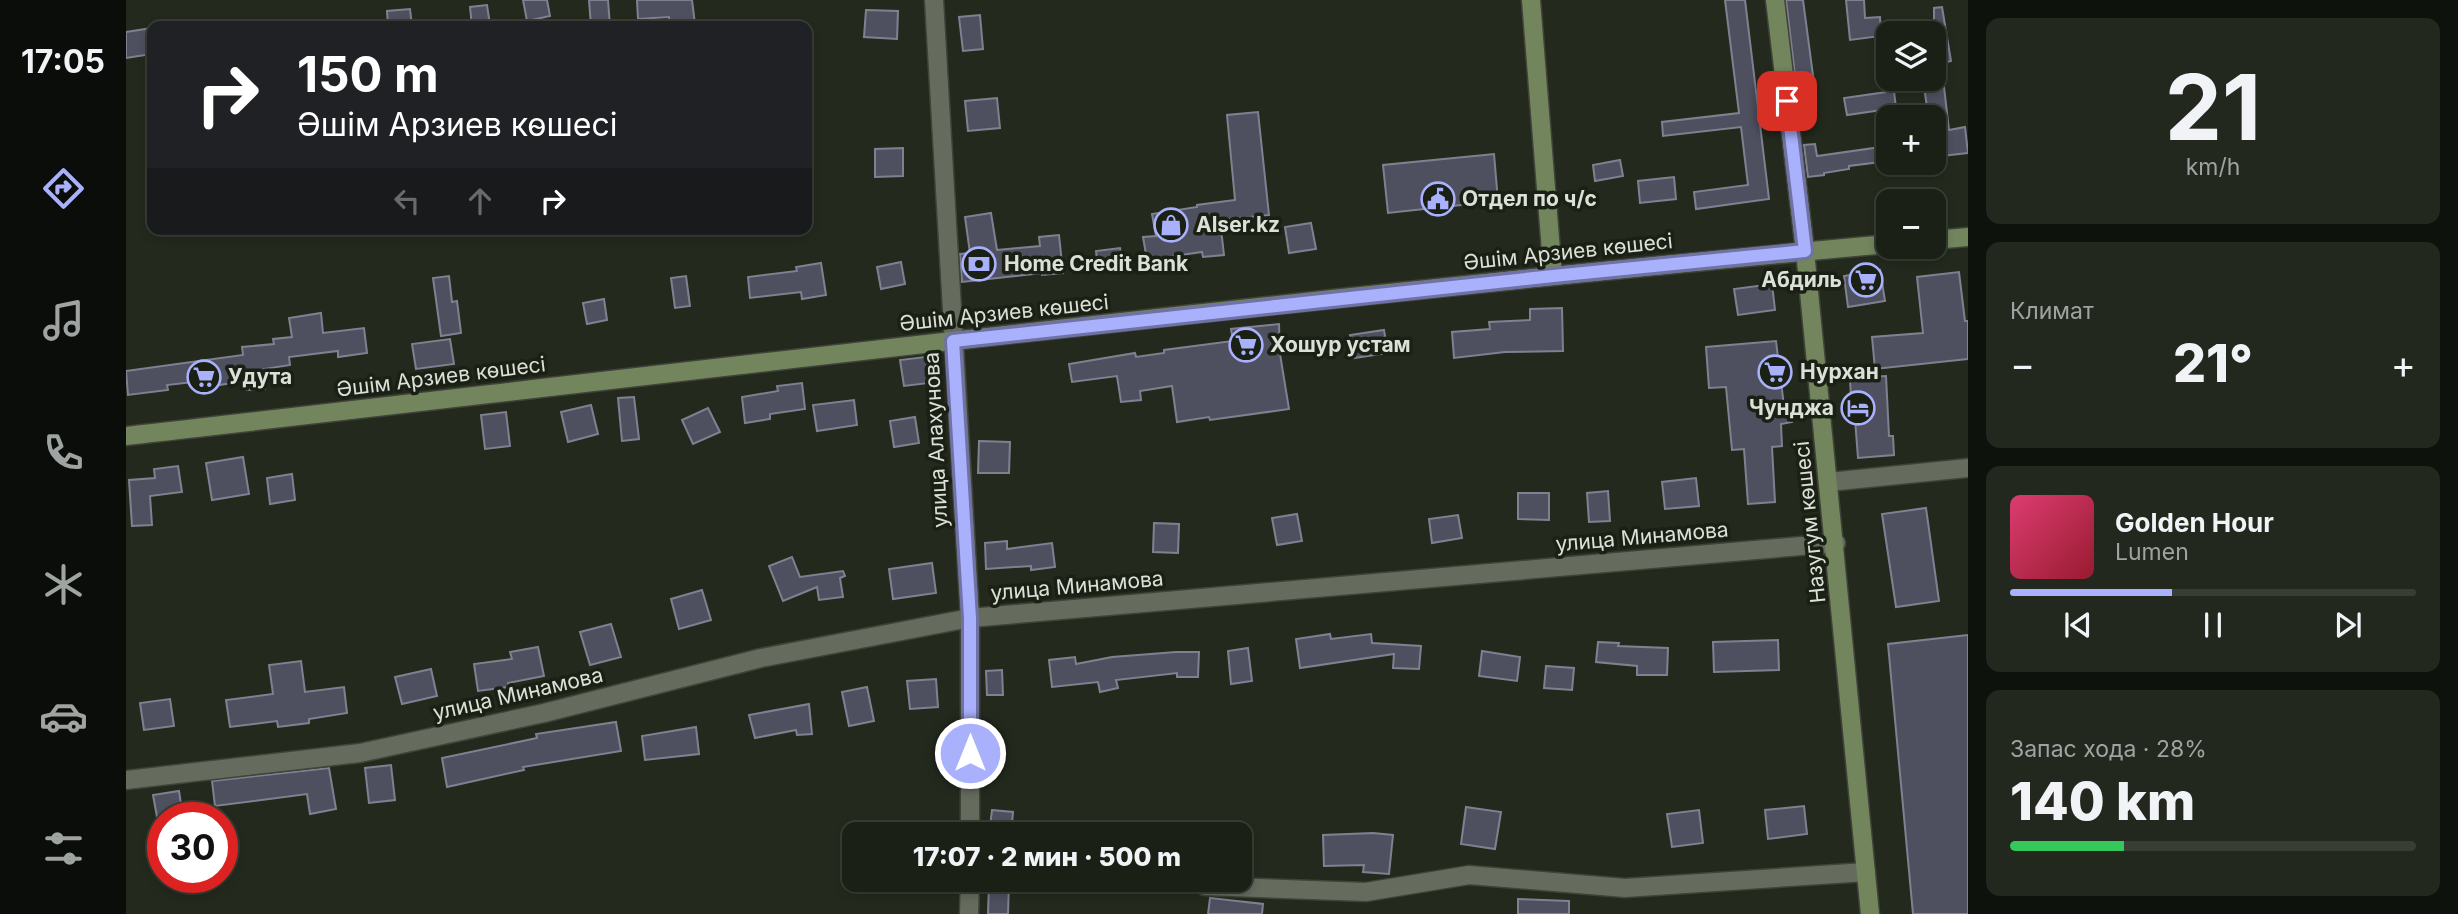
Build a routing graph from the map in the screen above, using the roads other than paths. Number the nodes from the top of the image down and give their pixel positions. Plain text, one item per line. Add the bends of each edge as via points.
1 (934, 0) edge
2 (1531, 0) edge
3 (1775, 0) edge
4 (1968, 237) edge
5 (1946, 239) edge
6 (1876, 245) edge
7 (1805, 251) junction
8 (1553, 276) junction
9 (953, 341) junction
10 (126, 436) edge
11 (1968, 468) edge
12 (1829, 482) junction
13 (1836, 544) junction
14 (970, 618) junction
15 (126, 780) edge
16 (970, 822) edge
17 (1866, 872) junction
18 (1252, 888) edge
19 (970, 892) edge
20 (969, 914) edge
21 (1870, 914) edge

1 - 9 street, улица Алахунова
2 - 8 main road
3 - 7 main road, Назугум көшесі
4 - 5 main road
6 - 7 main road, Әшім Арзиев көшесі
7 - 8 main road, Әшім Арзиев көшесі
7 - 12 main road, Назугум көшесі
8 - 9 main road, Әшім Арзиев көшесі
9 - 10 main road, Әшім Арзиев көшесі
9 - 14 street, улица Алахунова
11 - 12 street
12 - 13 main road, Назугум көшесі
13 - 14 street, улица Минамова
13 - 17 main road, Назугум көшесі
14 - 15 street, улица Минамова via 761,658 360,753
14 - 16 street, улица Алахунова
17 - 18 street via 1625,888 1469,875 1366,892
17 - 21 main road, Назугум көшесі
19 - 20 street

